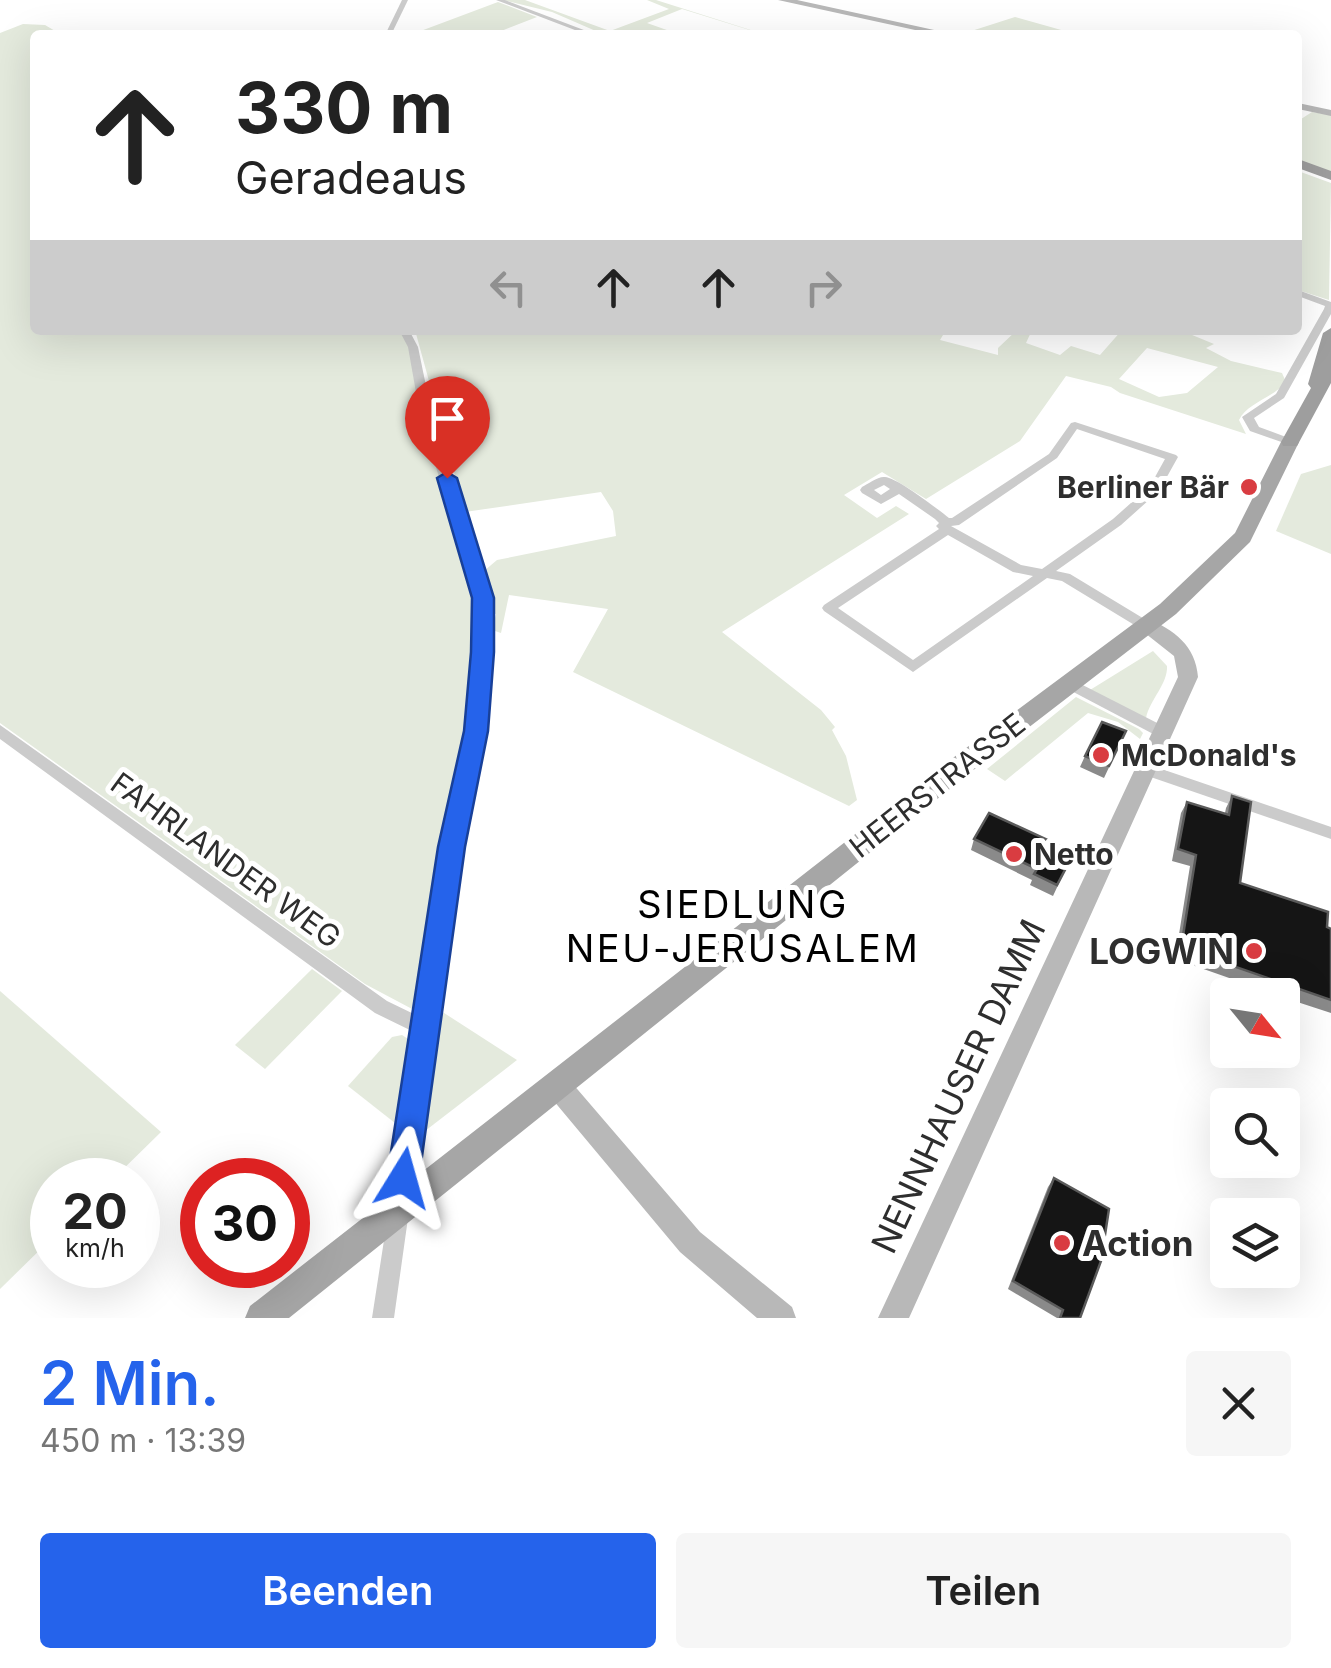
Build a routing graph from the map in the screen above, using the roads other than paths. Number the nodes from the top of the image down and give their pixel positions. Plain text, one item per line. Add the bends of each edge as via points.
1 (405, 0) edge
2 (499, 0) edge
3 (784, 0) edge
4 (390, 30) edge
5 (580, 30) edge
6 (928, 30) edge
7 (1302, 107) edge
8 (1331, 113) edge
9 (1305, 166) edge
10 (1331, 175) edge
11 (1302, 294) edge
12 (1331, 333) edge
13 (407, 335) edge
14 (1331, 367) edge
15 (1316, 387) junction
16 (1290, 442) junction
17 (898, 489) dead end
18 (951, 527) junction
19 (1046, 572) junction
20 (1146, 626) junction
21 (1068, 682) junction
22 (0, 730) edge
23 (1162, 732) junction
24 (1144, 770) junction
25 (1331, 833) edge
26 (424, 1028) junction
27 (557, 1085) junction
28 (398, 1211) junction
29 (262, 1318) edge
30 (382, 1318) edge
31 (781, 1318) edge
32 (893, 1318) edge

1 - 4 street
2 - 5 street
3 - 6 main road
7 - 8 main road
9 - 10 highway
11 - 16 street via 1329,309 1280,396 1248,417 1254,430
12 - 15 highway
13 - 26 street via 483,598 476,731
14 - 15 highway
15 - 16 highway
16 - 20 main road, HEERSTRASSE via 1242,536
17 - 18 street
18 - 19 street via 1018,570
18 - 19 street via 829,608 913,667
18 - 19 street via 1054,456 1075,425 1172,457 1155,488
19 - 20 street
20 - 21 main road, HEERSTRASSE
20 - 23 main road, NENNHAUSER DAMM via 1179,646 1187,662 1188,677
21 - 23 street
21 - 27 main road, HEERSTRASSE
22 - 26 street, FAHRLANDER WEG via 381,1008
23 - 24 main road, NENNHAUSER DAMM
24 - 25 street
24 - 32 main road, NENNHAUSER DAMM
26 - 28 street
27 - 28 main road, HEERSTRASSE
27 - 31 main road via 690,1242
28 - 29 main road, HEERSTRASSE
28 - 30 street

